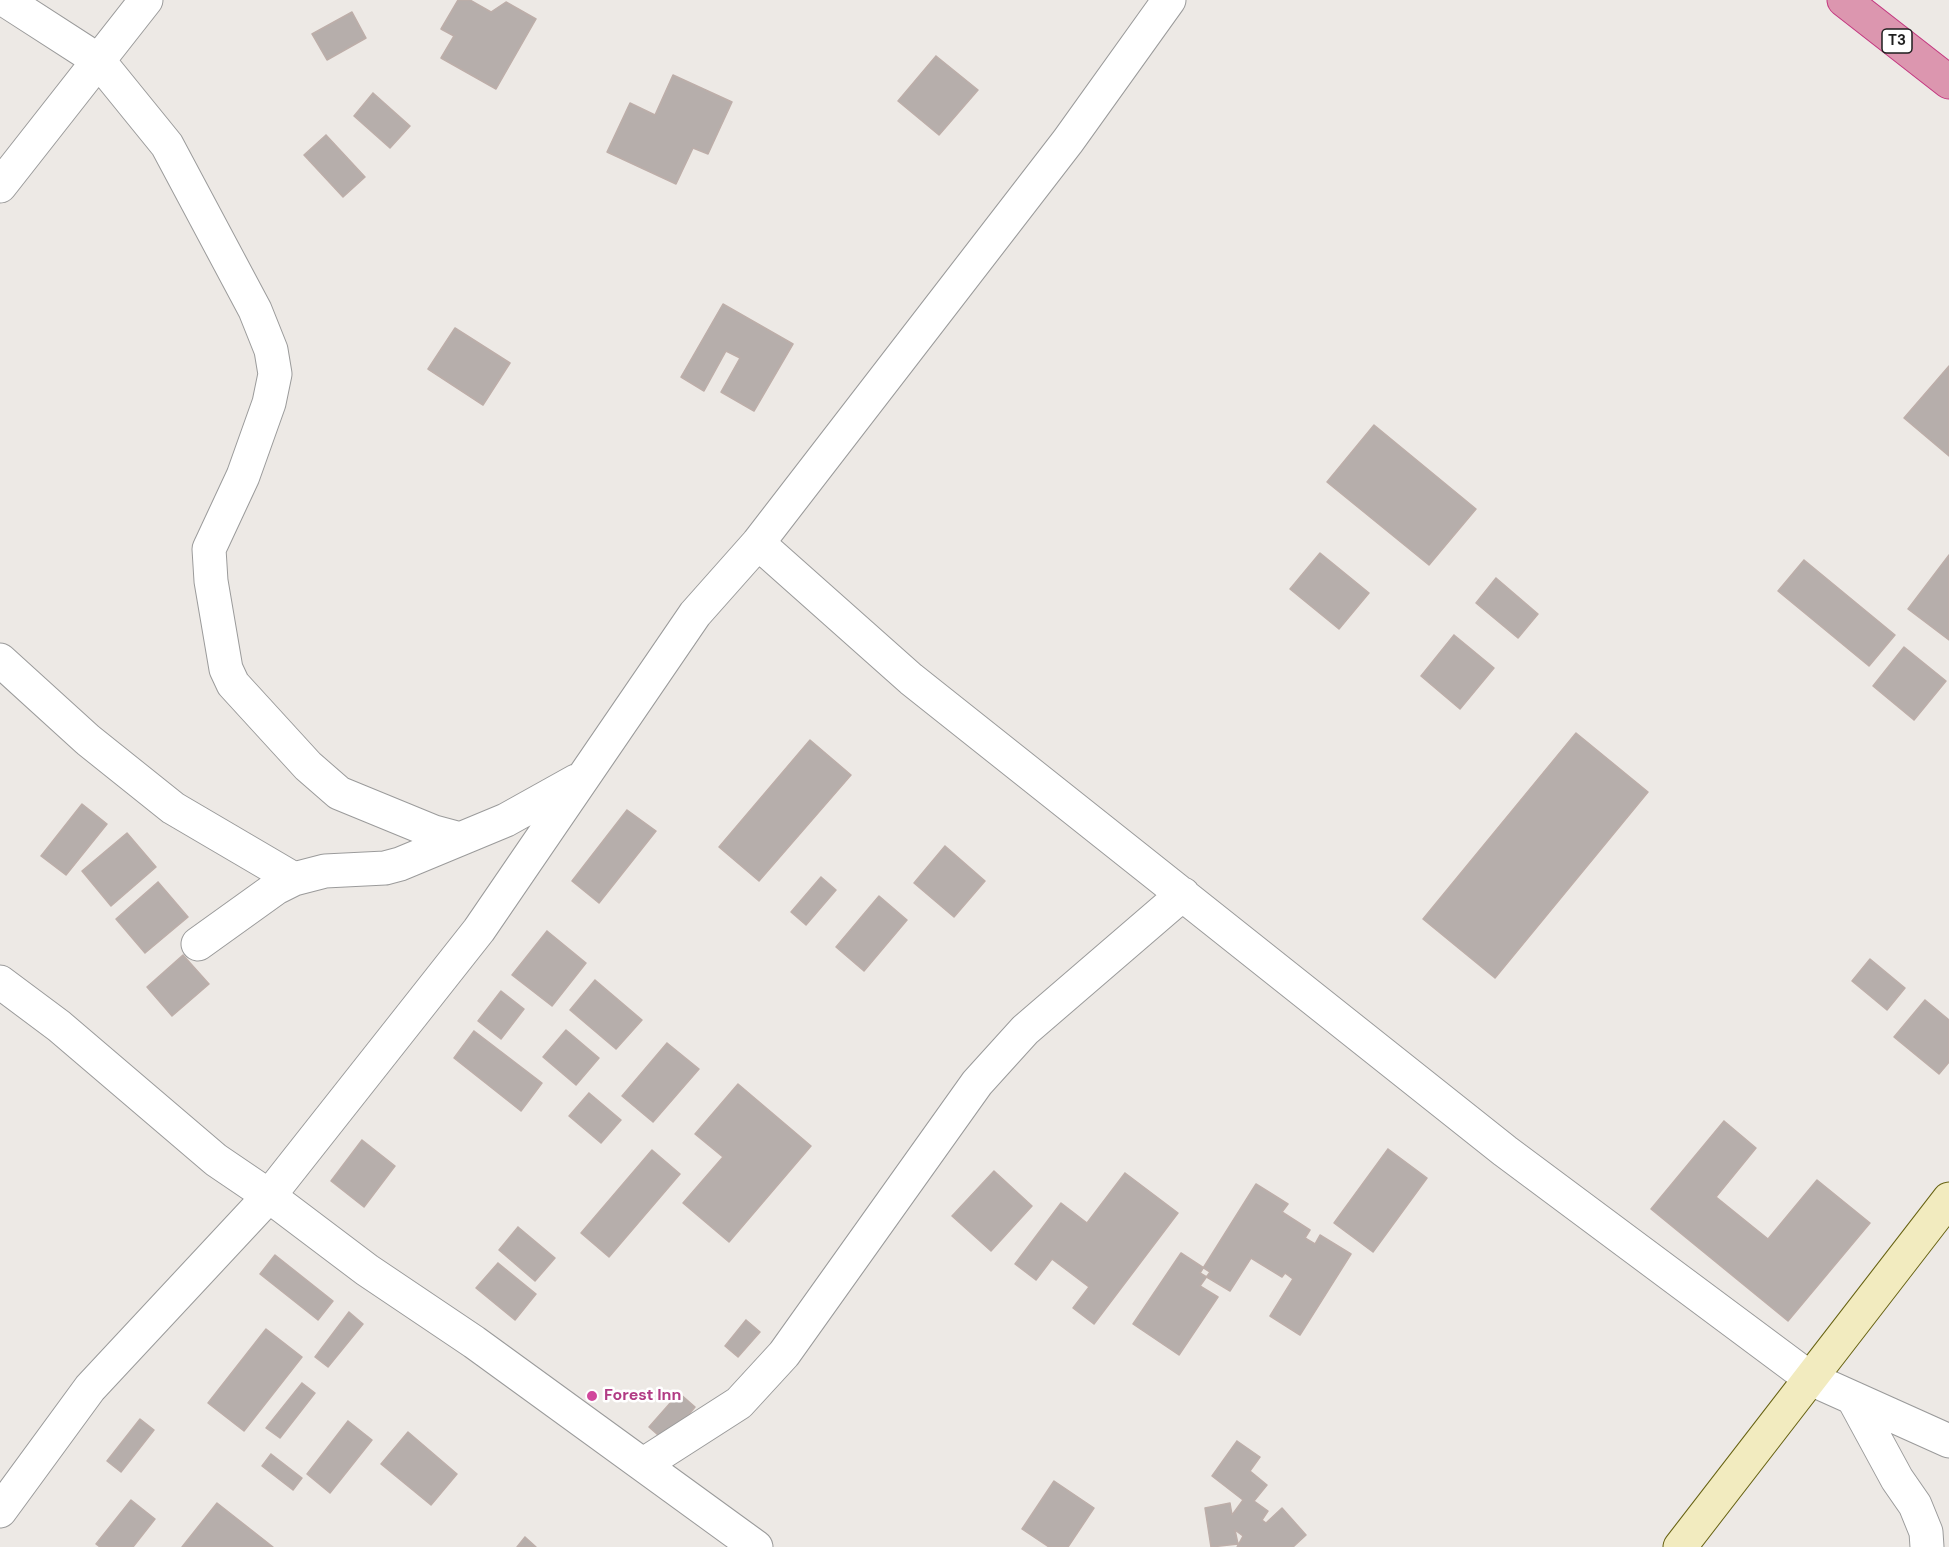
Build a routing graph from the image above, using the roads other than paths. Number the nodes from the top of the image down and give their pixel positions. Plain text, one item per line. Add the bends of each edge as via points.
1 (5, 0) edge
2 (146, 0) edge
3 (1169, 0) edge
4 (1844, 0) edge
5 (99, 60) junction
6 (1949, 82) edge
7 (0, 186) edge
8 (758, 543) junction
9 (0, 660) edge
10 (586, 775) junction
11 (460, 839) junction
12 (294, 879) junction
13 (1183, 894) junction
14 (198, 944) dead end
15 (0, 982) edge
16 (269, 1196) junction
17 (1949, 1199) edge
18 (1811, 1379) junction
19 (1853, 1398) junction
20 (1949, 1442) edge
21 (644, 1464) junction
22 (0, 1510) edge
23 (756, 1547) edge
24 (1680, 1547) edge
25 (1927, 1547) edge

1 - 5 street
2 - 5 street
3 - 8 street via 1068,141
4 - 6 highway, T3
5 - 7 street
5 - 11 street via 167,145 255,310 274,363 269,403 255,444 209,549 229,677 243,699 339,793
8 - 10 street via 695,614
8 - 13 street via 911,679
9 - 12 street via 88,740 173,808
10 - 11 street via 524,811
10 - 16 street via 479,930
11 - 12 street via 385,868 326,871
12 - 14 street
13 - 18 street via 1505,1151
13 - 21 street via 1025,1030 977,1083 784,1354 739,1403
15 - 16 street via 59,1026 216,1160
16 - 21 street
16 - 22 street via 90,1388
17 - 18 street
18 - 19 street
18 - 24 street
19 - 20 street
19 - 25 street via 1915,1505 1926,1532
21 - 23 street

